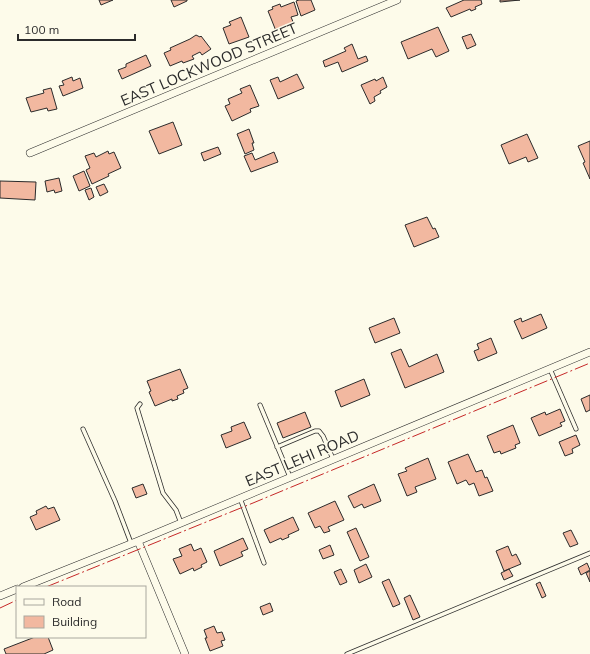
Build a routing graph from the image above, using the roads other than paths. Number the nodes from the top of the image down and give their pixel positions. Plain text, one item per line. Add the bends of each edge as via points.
1 (397, 0) edge
2 (30, 153) dead end
3 (590, 352) edge
4 (550, 369) junction
5 (140, 404) dead end
6 (260, 406) dead end
7 (83, 429) dead end
8 (576, 429) dead end
9 (277, 447) junction
10 (333, 459) junction
11 (290, 477) junction
12 (240, 498) junction
13 (181, 523) junction
14 (134, 542) junction
15 (590, 553) edge
16 (264, 562) dead end
17 (25, 586) edge
18 (16, 589) edge
19 (0, 596) edge
20 (185, 654) edge
21 (347, 654) edge

1 - 2 street, EAST LOCKWOOD STREET
3 - 4 street, EAST LEHI ROAD
4 - 8 lane
4 - 10 street, EAST LEHI ROAD
5 - 13 lane via 137,408 163,493 176,510
6 - 9 lane
7 - 14 lane
9 - 10 lane via 315,431 323,436
9 - 11 lane
10 - 11 street, EAST LEHI ROAD
11 - 12 street, EAST LEHI ROAD
12 - 13 street, EAST LEHI ROAD
12 - 16 lane
13 - 14 street, EAST LEHI ROAD
14 - 17 street, EAST LEHI ROAD
14 - 20 street
15 - 21 lane
18 - 19 street

